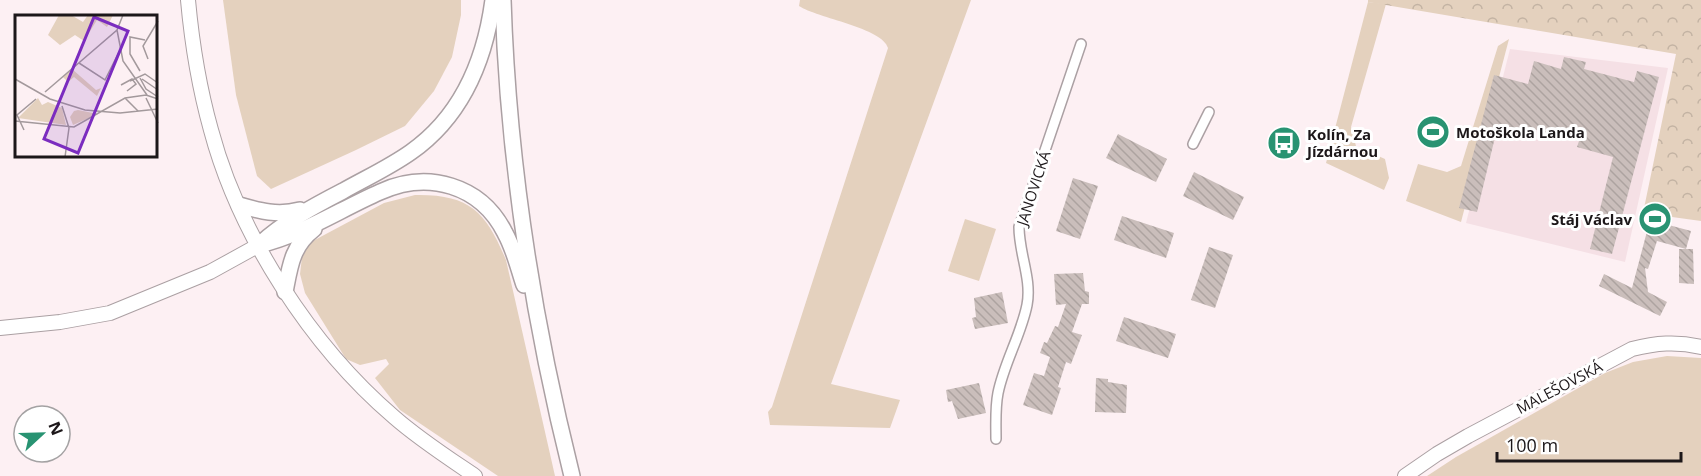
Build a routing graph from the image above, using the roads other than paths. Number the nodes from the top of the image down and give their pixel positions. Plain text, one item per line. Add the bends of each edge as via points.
1 (188, 0) edge
2 (493, 0) edge
3 (503, 0) edge
4 (1081, 44) dead end
5 (1209, 112) dead end
6 (1193, 144) dead end
7 (320, 203) junction
8 (239, 205) junction
9 (328, 219) junction
10 (259, 245) junction
11 (285, 292) junction
12 (0, 328) edge
13 (1701, 347) edge
14 (544, 351) junction
15 (996, 439) dead end
16 (475, 476) edge
17 (572, 476) edge
18 (1405, 476) edge

1 - 8 street via 199,84 211,132
2 - 7 main road via 476,71 443,123 412,152
3 - 14 main road via 517,184
4 - 15 street, JANOVICKÁ via 1019,227 1029,286 1027,305 998,392
5 - 6 street
7 - 8 main road via 284,214
7 - 10 main road via 274,230
8 - 10 street
9 - 10 main road
9 - 11 main road via 295,249
9 - 14 main road via 381,191 411,183 442,183 464,190 488,209 510,243
10 - 11 street
10 - 12 street via 210,272 110,313
11 - 16 street via 329,351 393,417
13 - 18 street, MALEŠOVSKÁ via 1675,342 1632,349 1468,436
14 - 17 main road

